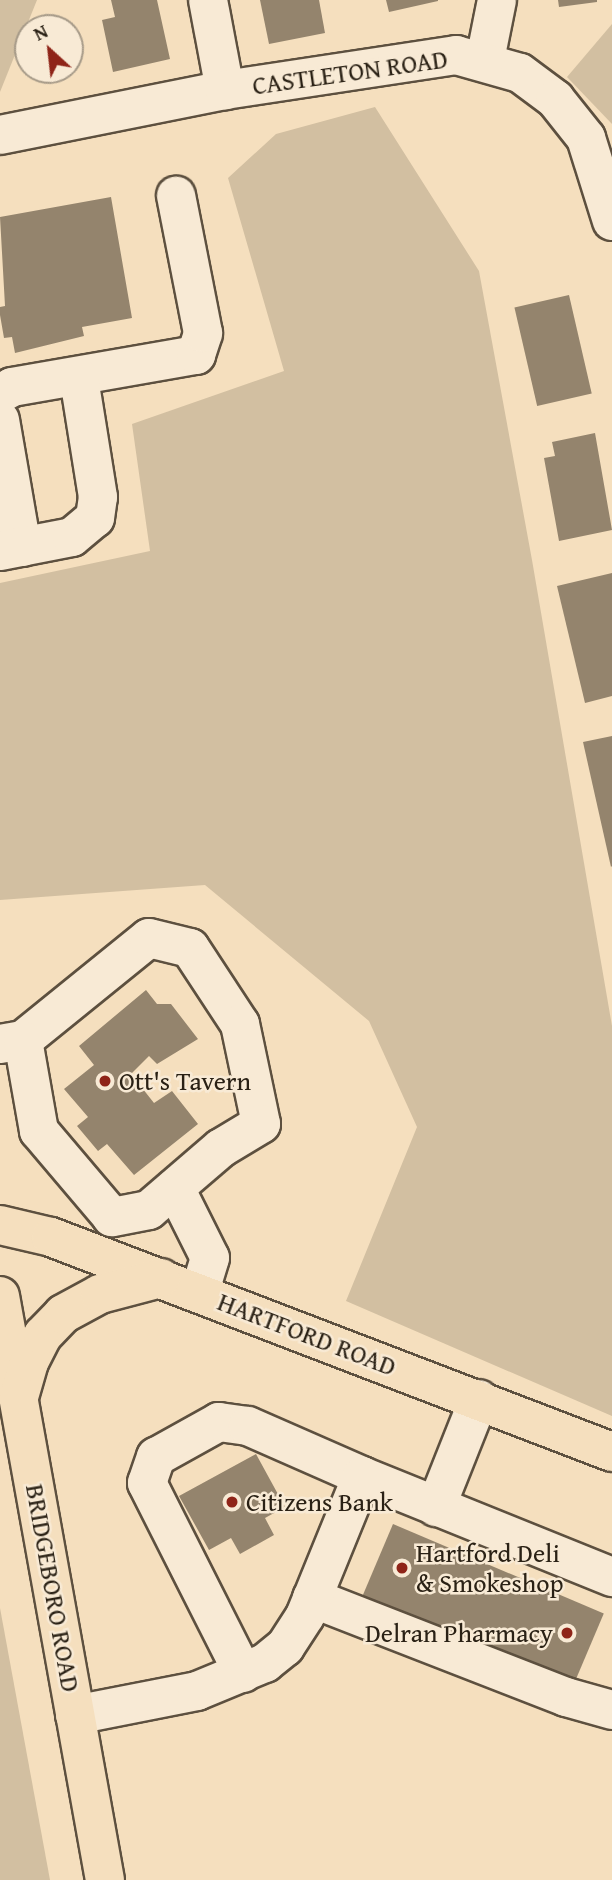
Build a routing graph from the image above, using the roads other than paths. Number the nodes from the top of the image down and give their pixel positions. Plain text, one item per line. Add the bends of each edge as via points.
1 (208, 0) edge
2 (497, 0) edge
3 (485, 60) junction
4 (225, 90) junction
5 (0, 135) edge
6 (176, 196) dead end
7 (612, 221) edge
8 (79, 378) junction
9 (0, 394) edge
10 (0, 420) edge
11 (11, 549) edge
12 (12, 1042) edge
13 (175, 1188) junction
14 (0, 1225) edge
15 (161, 1278) junction
16 (199, 1293) junction
17 (0, 1296) edge
18 (19, 1399) junction
19 (479, 1399) junction
20 (612, 1452) edge
21 (362, 1476) junction
22 (436, 1507) junction
23 (612, 1577) edge
24 (312, 1598) junction
25 (243, 1673) junction
26 (595, 1706) edge
27 (75, 1715) junction
28 (105, 1880) edge

1 - 4 street
2 - 3 street
3 - 4 street, CASTLETON ROAD via 428,57
3 - 7 street, CASTLETON ROAD via 520,73 570,116 599,167
4 - 5 street, CASTLETON ROAD
6 - 8 street via 202,333 200,351 187,359
8 - 9 street via 12,387
8 - 11 street via 98,508 90,525 72,537
10 - 11 street
12 - 13 street via 39,1131 112,1217 149,1210
12 - 13 street via 149,939 190,948 240,1024 261,1124 221,1148
13 - 16 street via 210,1258
14 - 15 main road, HARTFORD ROAD via 51,1237
15 - 16 main road, HARTFORD ROAD
15 - 18 main road via 100,1294 63,1314 38,1344
16 - 19 main road, HARTFORD ROAD
17 - 18 main road, BRIDGEBORO ROAD
18 - 27 main road, BRIDGEBORO ROAD
19 - 20 main road, HARTFORD ROAD
19 - 22 street
21 - 22 street
21 - 24 street
21 - 25 street via 248,1426 219,1422 156,1457 147,1483
22 - 23 street
24 - 25 street via 285,1647
24 - 26 street
25 - 27 street via 197,1691
27 - 28 main road, BRIDGEBORO ROAD

